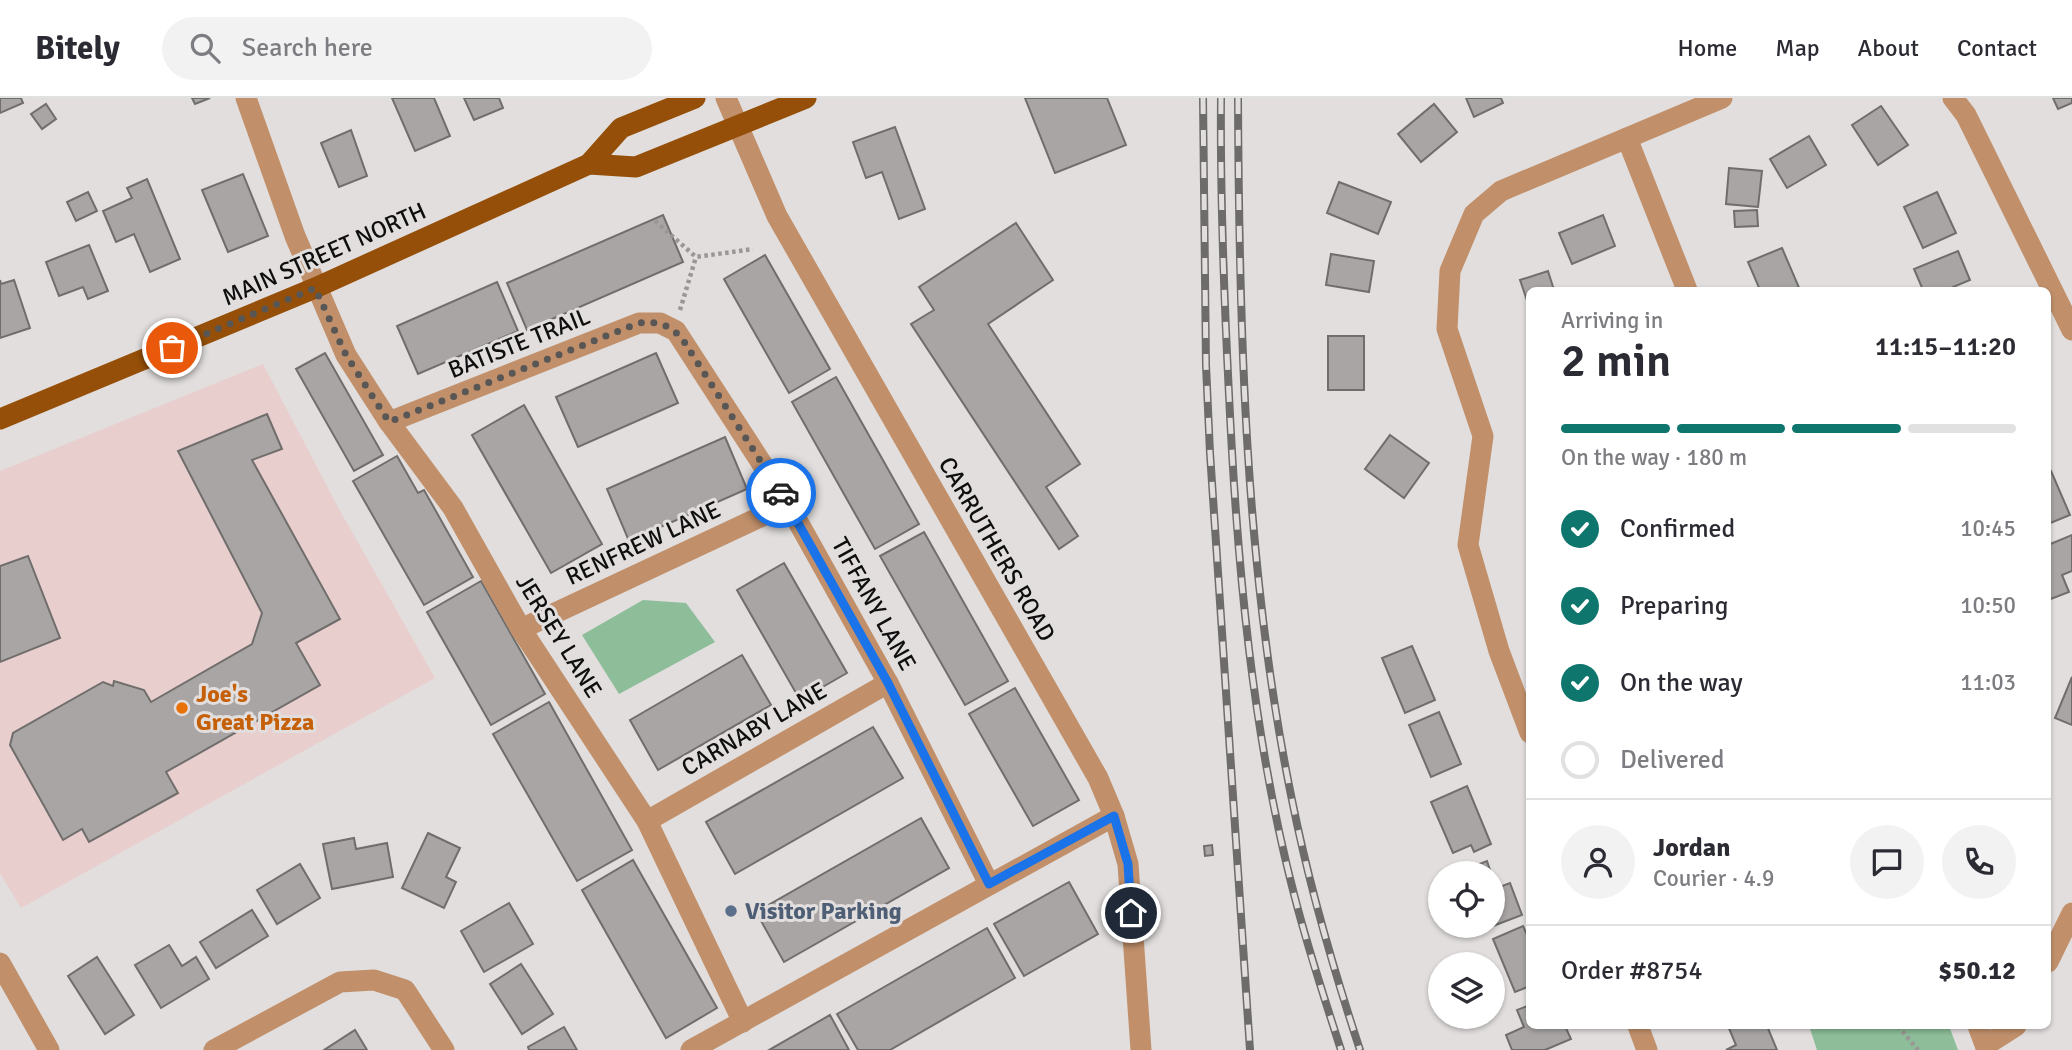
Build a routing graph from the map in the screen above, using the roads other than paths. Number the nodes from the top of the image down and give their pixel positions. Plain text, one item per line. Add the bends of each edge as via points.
1 (246, 98) edge
2 (695, 98) edge
3 (726, 98) edge
4 (806, 98) edge
5 (1722, 98) edge
6 (1953, 98) edge
7 (739, 126) junction
8 (1627, 138) junction
9 (589, 164) junction
10 (1686, 287) edge
11 (2051, 287) edge
12 (2051, 287) edge
13 (315, 288) junction
14 (673, 323) joint
15 (2072, 330) edge
16 (0, 419) edge
17 (389, 422) junction
18 (788, 504) junction
19 (520, 629) junction
20 (888, 683) junction
21 (1526, 722) edge
22 (1114, 816) junction
23 (647, 821) junction
24 (989, 884) junction
25 (2072, 914) edge
26 (2051, 956) edge
27 (0, 963) edge
28 (743, 1022) junction
29 (1639, 1029) edge
30 (2008, 1029) edge
31 (1984, 1040) edge
32 (49, 1050) edge
33 (214, 1050) edge
34 (444, 1050) edge
35 (691, 1050) edge
36 (1141, 1050) edge
37 (1647, 1050) edge

1 - 13 street, JERSEY LANE
2 - 9 main road, MAIN STREET NORTH via 621,128
3 - 7 street, CARRUTHERS ROAD
4 - 7 main road, MAIN STREET NORTH
5 - 8 street
6 - 12 street via 1966,115
7 - 9 main road, MAIN STREET NORTH via 636,167
7 - 22 street, CARRUTHERS ROAD via 776,216 1098,778
8 - 10 street
8 - 21 street via 1501,191 1474,214 1450,271 1447,329 1483,436 1468,545
9 - 13 main road, MAIN STREET NORTH
11 - 15 street
13 - 16 main road, MAIN STREET NORTH
13 - 17 street, JERSEY LANE via 346,355
14 - 17 street, BATISTE TRAIL via 639,323
14 - 18 street, TIFFANY LANE
17 - 19 street, JERSEY LANE via 453,508
18 - 19 street, RENFREW LANE
18 - 20 street, TIFFANY LANE
19 - 23 street, JERSEY LANE
20 - 23 street, CARNABY LANE
20 - 24 street, TIFFANY LANE
22 - 24 street
22 - 36 street, CARRUTHERS ROAD via 1128,864
23 - 28 street, JERSEY LANE
24 - 28 street
25 - 26 street
27 - 32 street
28 - 35 street
29 - 37 street
30 - 31 street
33 - 34 street via 340,982 374,980 405,990

